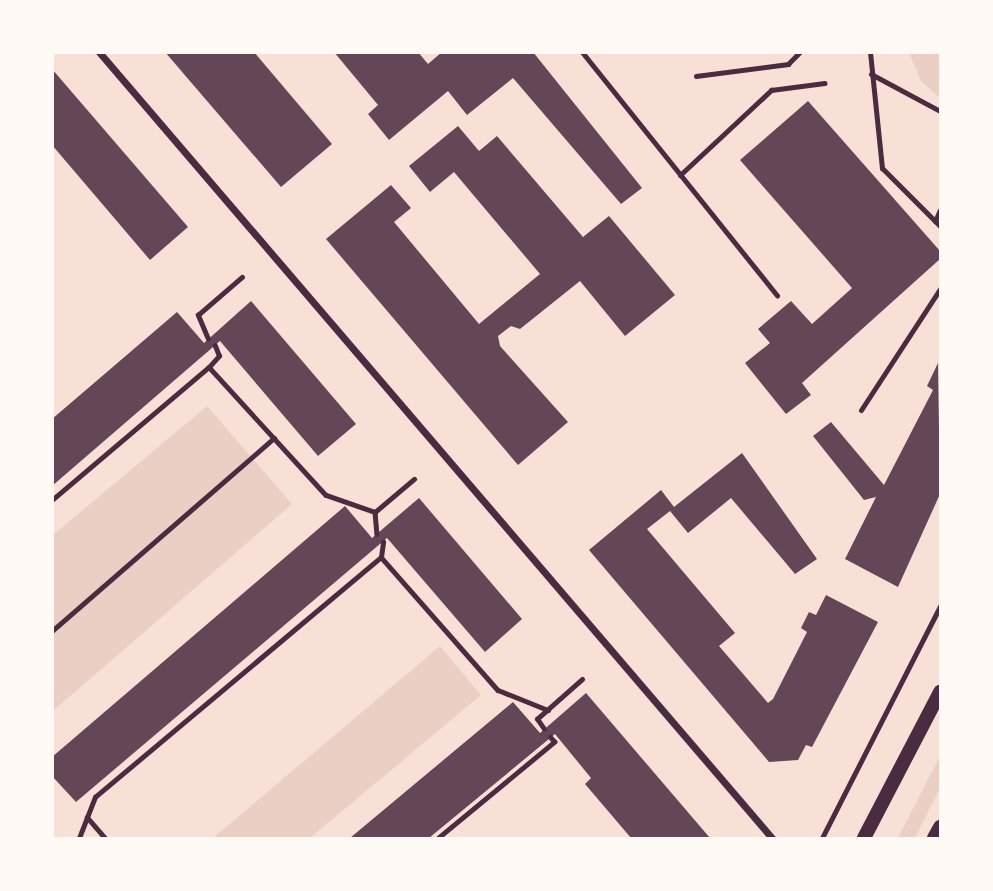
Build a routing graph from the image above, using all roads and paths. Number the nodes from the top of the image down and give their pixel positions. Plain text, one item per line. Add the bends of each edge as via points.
1 (99, 52) edge
2 (582, 52) edge
3 (800, 52) edge
4 (870, 52) edge
5 (871, 74) junction
6 (696, 76) dead end
7 (825, 83) dead end
8 (940, 111) edge
9 (680, 175) junction
10 (940, 210) edge
11 (935, 221) junction
12 (940, 226) edge
13 (242, 277) dead end
14 (940, 289) edge
15 (778, 295) dead end
16 (208, 339) dead end
17 (215, 346) dead end
18 (209, 367) junction
19 (861, 410) dead end
20 (274, 438) junction
21 (414, 480) dead end
22 (52, 500) edge
23 (375, 512) junction
24 (377, 534) dead end
25 (383, 542) dead end
26 (381, 557) junction
27 (940, 606) edge
28 (52, 632) edge
29 (582, 679) dead end
30 (940, 692) edge
31 (548, 710) junction
32 (544, 729) dead end
33 (551, 737) dead end
34 (86, 817) junction
35 (940, 827) edge
36 (824, 837) edge
37 (79, 838) edge
38 (105, 838) edge
39 (438, 838) edge
40 (772, 838) edge
41 (816, 838) edge
42 (864, 838) edge
43 (934, 838) edge

1 - 40 street
2 - 9 lane
3 - 6 path via 788,64
4 - 5 lane
5 - 8 lane
5 - 11 lane via 881,168
7 - 9 lane via 771,90
9 - 15 lane
10 - 11 lane
11 - 12 lane
13 - 16 path via 198,315
14 - 19 lane
17 - 18 path via 219,356
18 - 20 path
18 - 22 path
20 - 23 path via 326,495
20 - 28 path
21 - 23 path
23 - 24 path
25 - 26 path
26 - 31 path via 498,691
26 - 34 path via 95,797
27 - 36 path
29 - 31 path
30 - 42 main road
31 - 32 path via 537,719
33 - 39 path via 554,742
34 - 37 path
34 - 38 path
35 - 43 main road
36 - 41 path

